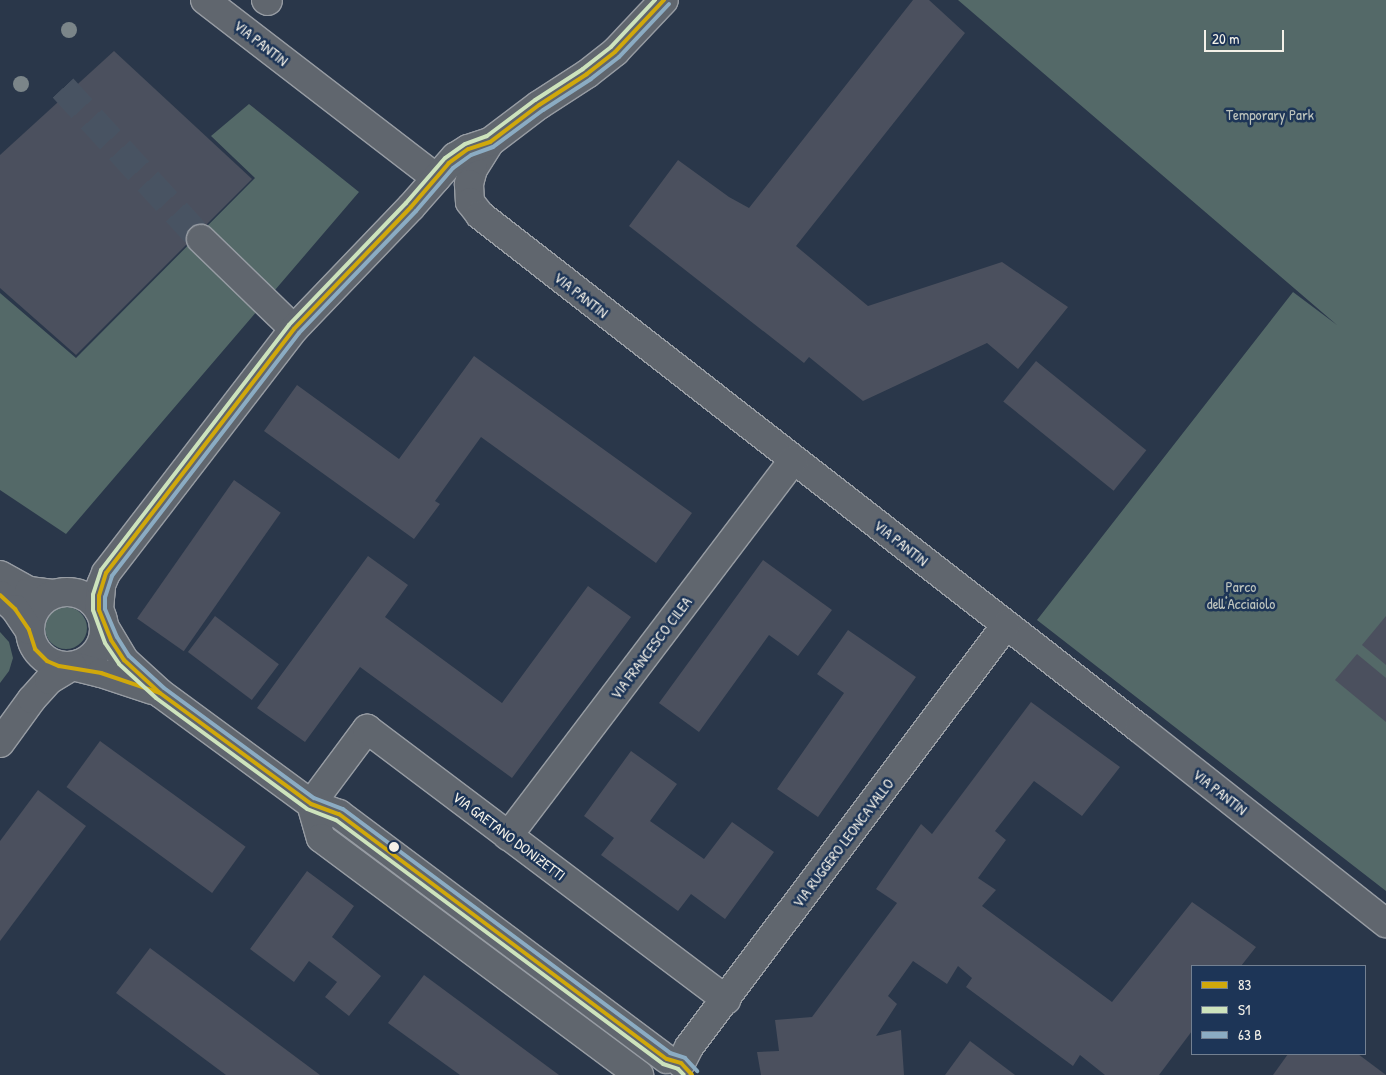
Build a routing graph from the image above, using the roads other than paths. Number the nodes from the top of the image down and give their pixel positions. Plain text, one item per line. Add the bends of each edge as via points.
1 (205, 0) edge
2 (664, 0) edge
3 (490, 142) junction
4 (436, 178) junction
5 (201, 239) tunnel mouth
6 (294, 329) junction
7 (794, 460) junction
8 (0, 575) edge
9 (53, 594) junction
10 (0, 595) edge
11 (102, 619) junction
12 (1006, 625) junction
13 (29, 630) junction
14 (72, 666) junction
15 (160, 692) junction
16 (0, 743) edge
17 (311, 804) junction
18 (508, 836) junction
19 (1386, 923) edge
20 (726, 1000) junction
21 (673, 1068) edge
22 (639, 1075) edge

1 - 4 street, VIA PANTIN
2 - 3 street via 608,58
3 - 4 street via 460,153
3 - 7 street, VIA PANTIN via 471,175 469,198 475,211
4 - 6 street
5 - 6 street
6 - 11 street via 106,573 100,585
7 - 12 street, VIA PANTIN
7 - 18 street, VIA FRANCESCO CILEA
8 - 9 street via 29,591
9 - 11 street via 76,593 90,599
9 - 13 street via 34,610
10 - 13 street via 15,609
11 - 14 street via 103,640 96,653 85,662
11 - 15 street via 124,660
12 - 19 street, VIA PANTIN
12 - 20 street, VIA RUGGERO LEONCAVALLO
13 - 14 street via 33,645 42,657 59,666
14 - 15 street
14 - 16 street via 49,680
15 - 17 street
17 - 18 street, VIA GAETANO DONIZETTI via 367,729
17 - 21 street via 339,814
17 - 22 street via 321,838
18 - 20 street, VIA GAETANO DONIZETTI
20 - 21 street, VIA RUGGERO LEONCAVALLO

